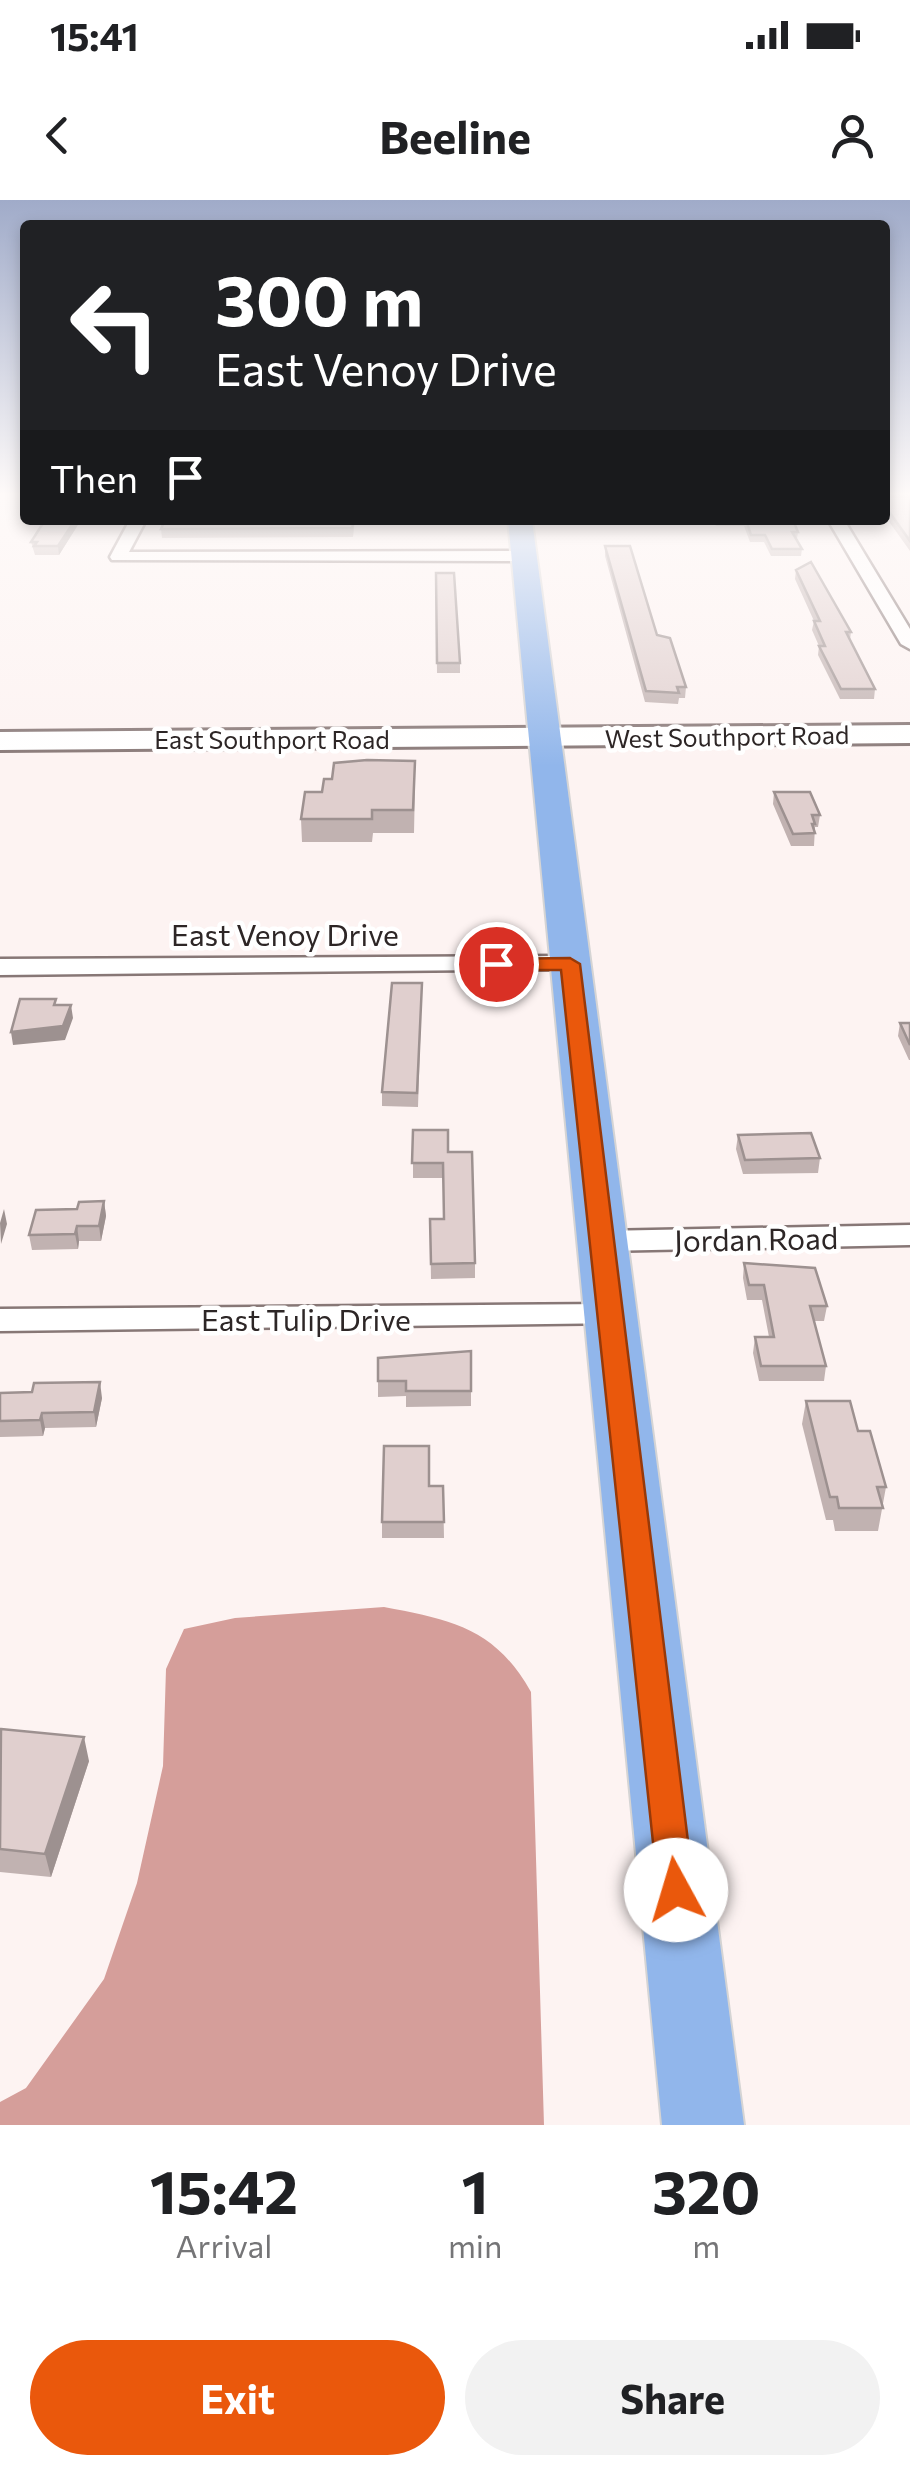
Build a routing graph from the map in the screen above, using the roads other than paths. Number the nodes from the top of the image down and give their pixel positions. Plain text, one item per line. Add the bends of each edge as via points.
1 (527, 586) edge
2 (875, 586) edge
3 (910, 644) edge
4 (910, 734) edge
5 (544, 737) junction
6 (0, 740) edge
7 (570, 964) junction
8 (0, 967) edge
9 (910, 1234) edge
10 (602, 1241) junction
11 (611, 1316) junction
12 (0, 1320) edge
13 (703, 2125) edge

1 - 5 main road
2 - 3 street
4 - 5 main road, West Southport Road
5 - 6 main road, East Southport Road
5 - 7 main road
7 - 8 street, East Venoy Drive
7 - 10 main road
9 - 10 street, Jordan Road
10 - 11 main road
11 - 12 street, East Tulip Drive
11 - 13 main road

